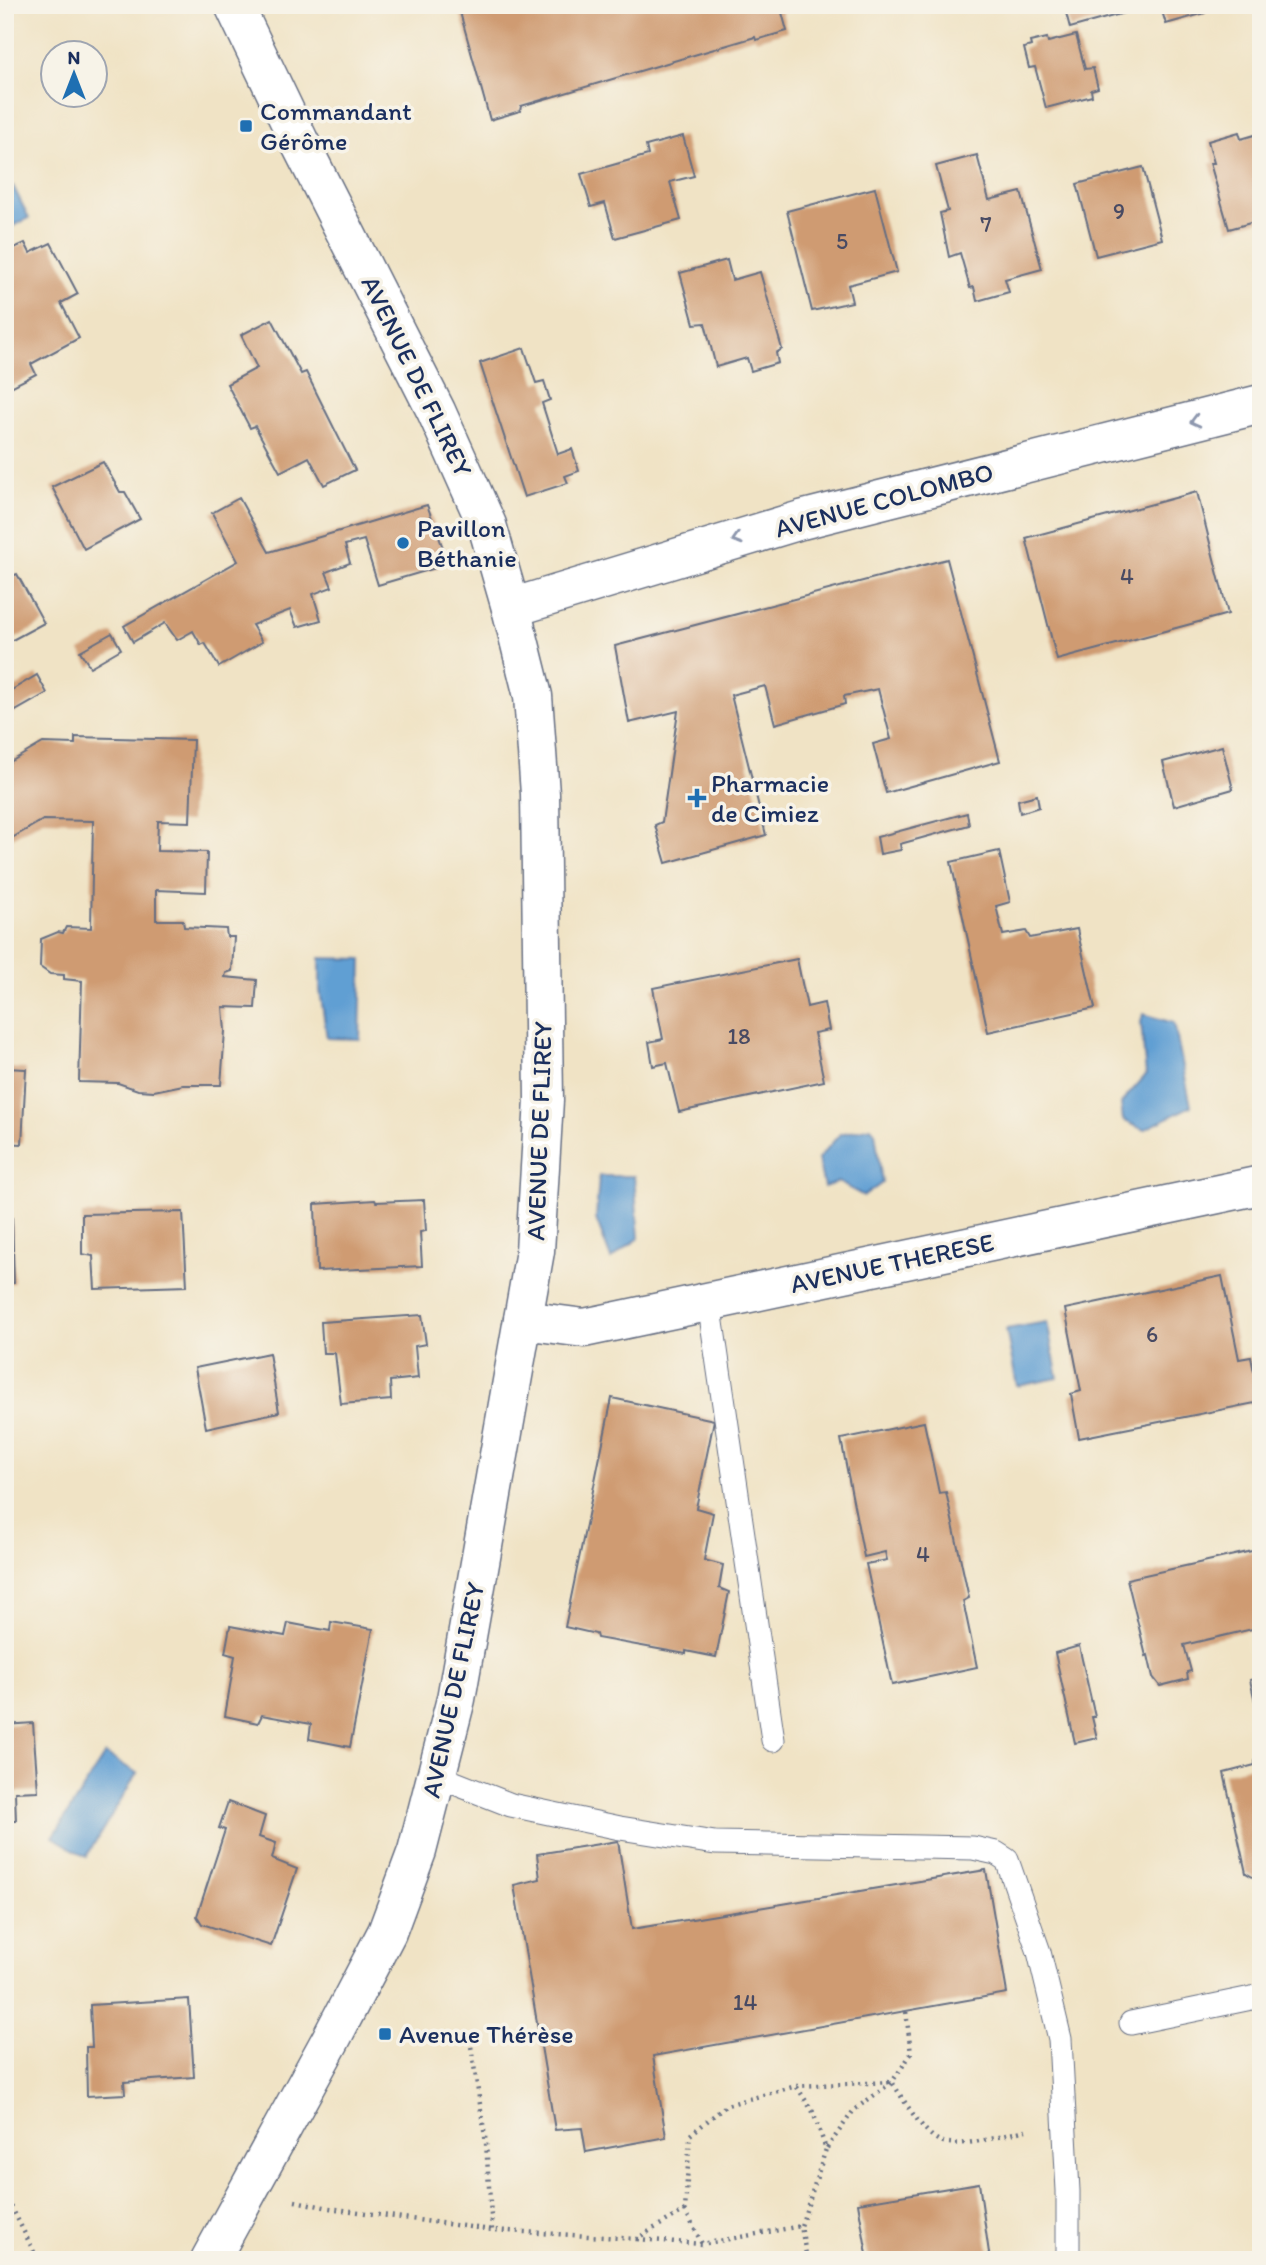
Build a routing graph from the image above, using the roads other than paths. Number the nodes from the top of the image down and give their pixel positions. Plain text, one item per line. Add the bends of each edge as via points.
1 (234, 5) edge
2 (1261, 404) edge
3 (511, 608) junction
4 (1261, 1185) edge
5 (709, 1302) junction
6 (523, 1320) junction
7 (773, 1740) dead end
8 (437, 1776) junction
9 (1261, 1996) edge
10 (1131, 2023) dead end
11 (209, 2260) edge
12 (1068, 2260) edge

1 - 3 main road, AVENUE DE FLIREY via 436,411 487,525
2 -> 3 main road, AVENUE COLOMBO via 801,520
3 - 6 main road, AVENUE DE FLIREY via 533,696 540,794 544,1100 535,1251
4 - 5 main road, AVENUE THERESE
5 - 6 main road, AVENUE THERESE via 584,1328
5 - 7 lane
6 - 8 main road, AVENUE DE FLIREY via 456,1699
8 - 11 main road, AVENUE DE FLIREY via 417,1851 387,1932
8 - 12 lane via 511,1805 715,1843 974,1848 1007,1860 1039,1952 1060,2039
9 - 10 lane

